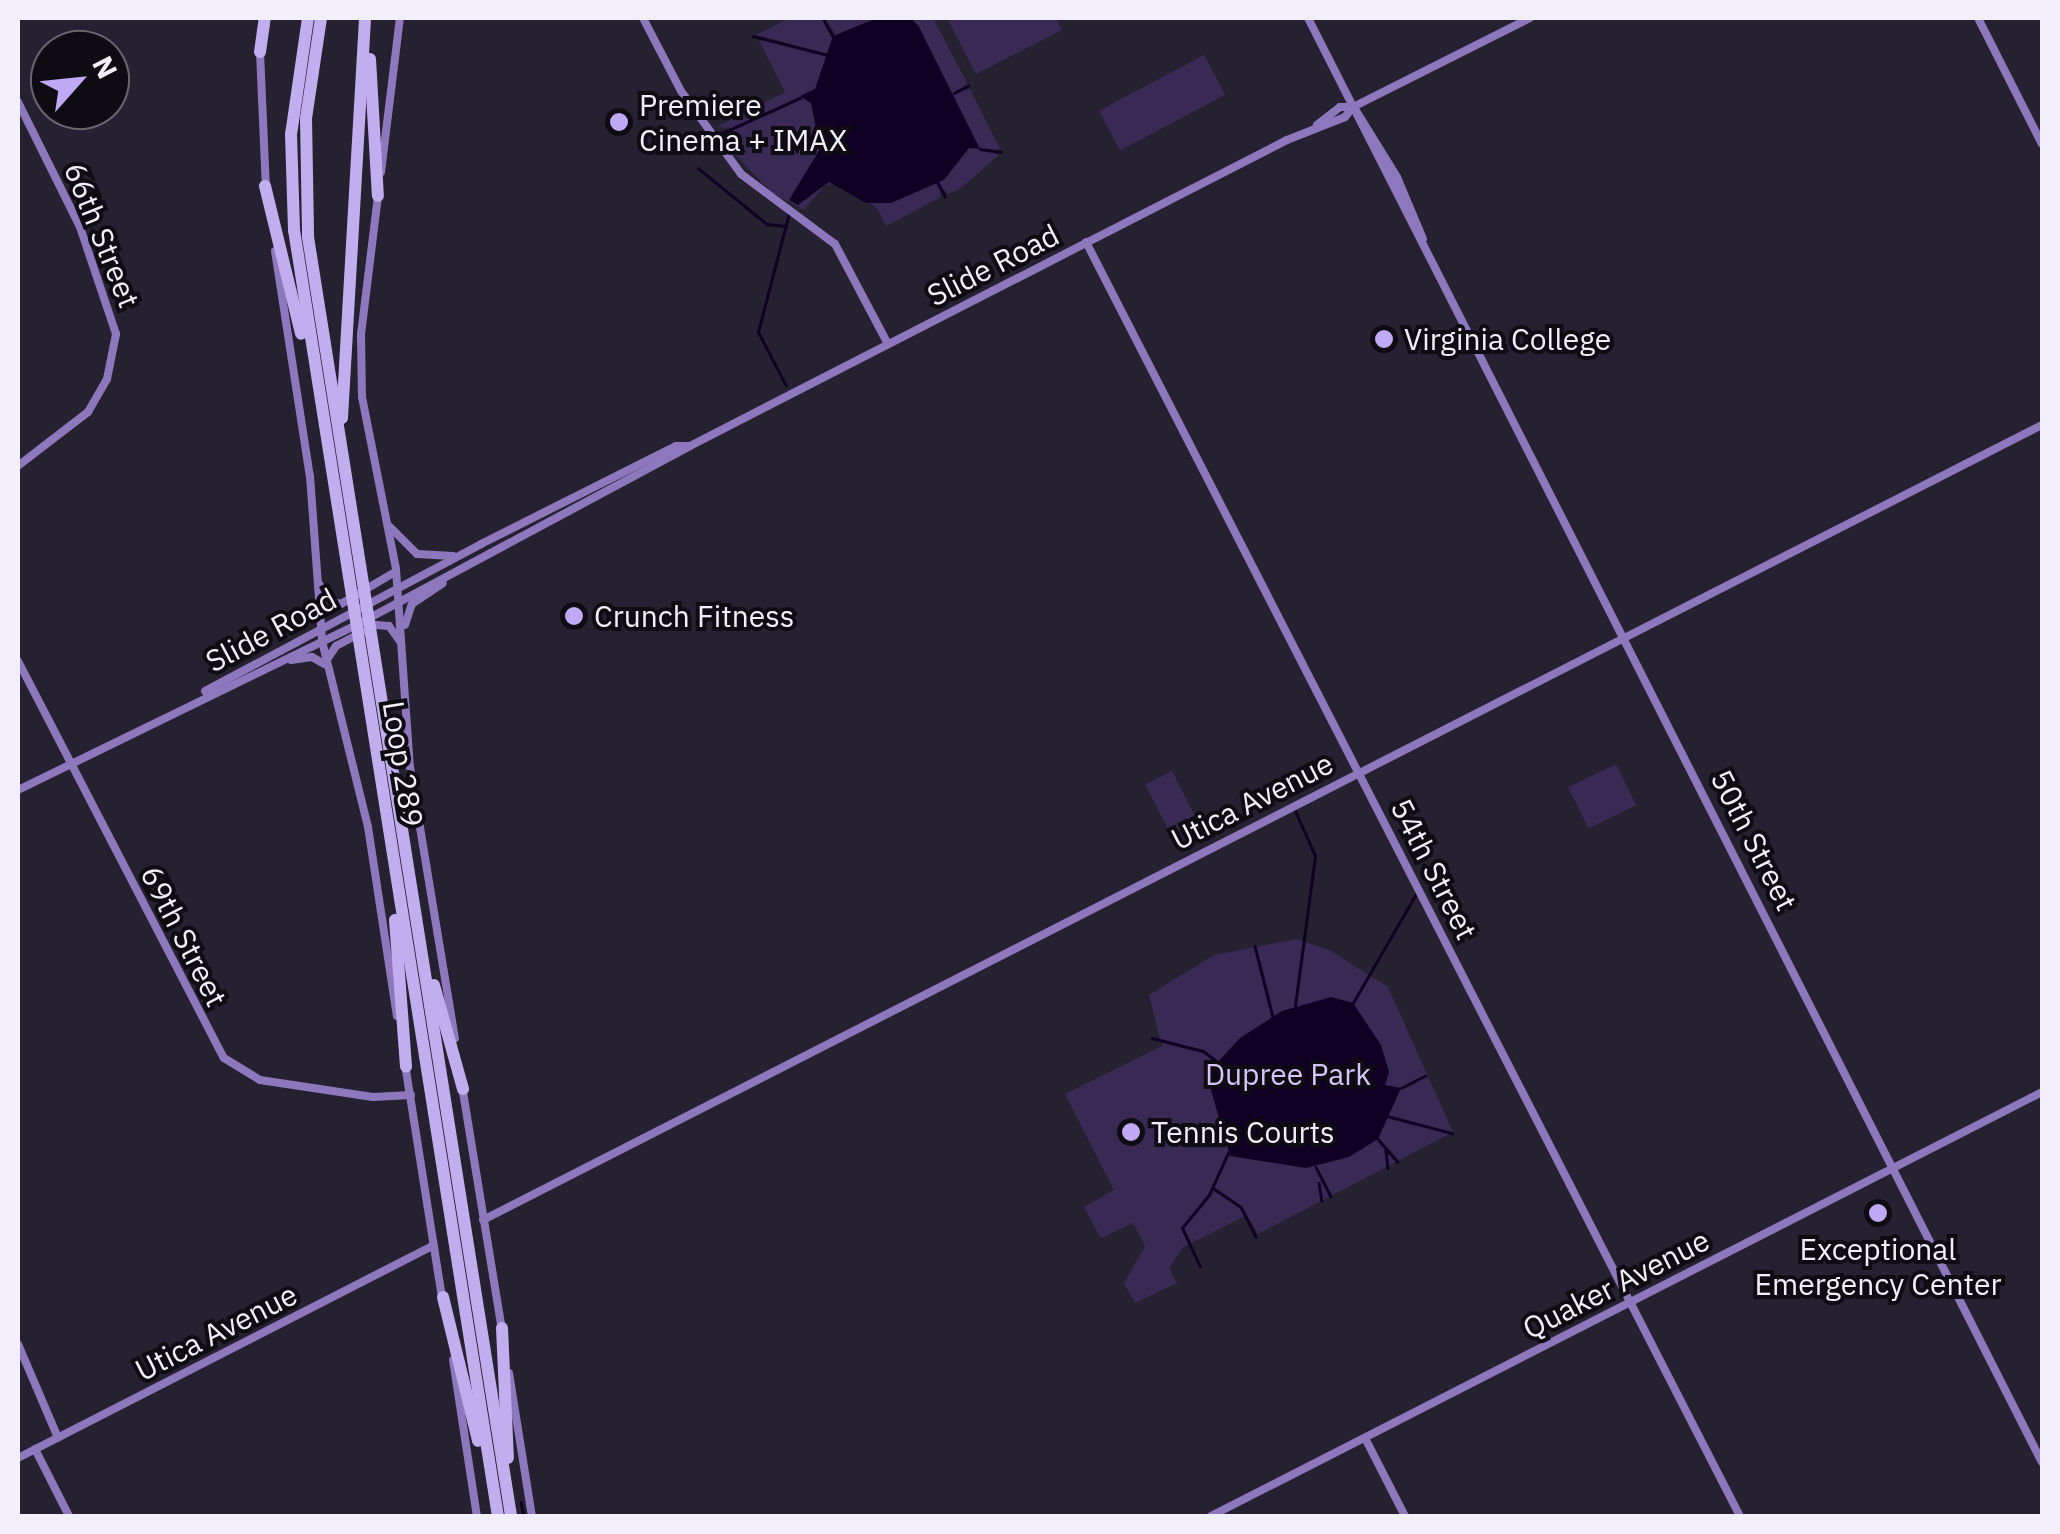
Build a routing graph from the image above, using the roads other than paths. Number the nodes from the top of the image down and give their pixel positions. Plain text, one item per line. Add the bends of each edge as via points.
1 (263, 18) edge
2 (299, 18) edge
3 (308, 18) edge
4 (321, 18) edge
5 (365, 18) edge
6 (400, 18) edge
7 (642, 18) edge
8 (1308, 18) edge
9 (1530, 18) edge
10 (1978, 18) edge
11 (260, 52) joint
12 (18, 102) edge
13 (1353, 107) junction
14 (2042, 144) edge
15 (291, 154) junction
16 (265, 186) junction
17 (378, 196) junction
18 (1086, 242) junction
19 (888, 344) junction
20 (320, 403) junction
21 (2042, 425) edge
22 (690, 446) junction
23 (18, 466) edge
24 (349, 505) junction
25 (384, 514) junction
26 (467, 552) junction
27 (396, 569) junction
28 (449, 577) junction
29 (317, 580) junction
30 (355, 581) junction
31 (398, 588) junction
32 (400, 602) junction
33 (320, 628) junction
34 (1626, 637) junction
35 (322, 641) junction
36 (403, 644) junction
37 (366, 649) junction
38 (18, 660) edge
39 (327, 665) junction
40 (263, 670) junction
41 (198, 697) junction
42 (70, 763) junction
43 (1358, 772) junction
44 (18, 790) edge
45 (390, 838) junction
46 (406, 864) junction
47 (406, 1068) junction
48 (462, 1089) junction
49 (2042, 1092) edge
50 (410, 1095) junction
51 (1896, 1167) junction
52 (484, 1220) junction
53 (434, 1246) junction
54 (442, 1298) junction
55 (1630, 1302) junction
56 (502, 1328) junction
57 (18, 1344) edge
58 (58, 1438) junction
59 (1365, 1438) junction
60 (34, 1450) junction
61 (18, 1458) edge
62 (2042, 1462) edge
63 (503, 1515) edge
64 (68, 1516) edge
65 (477, 1516) edge
66 (532, 1516) edge
67 (1211, 1516) edge
68 (1405, 1516) edge
69 (1740, 1516) edge

1 - 11 highway
2 - 15 highway via 287,106
3 - 15 highway, Loop 289
4 - 24 highway, Loop 289 via 307,97 304,201
5 - 17 highway
5 - 24 highway via 342,366
6 - 17 main road
7 - 19 main road via 680,90 741,174 835,244
8 - 13 main road, 50th Street
9 - 13 main road, Slide Road
10 - 14 main road
11 - 16 main road
12 - 23 main road, 66th Street via 80,226 115,318 115,355 104,387 63,433
13 - 18 main road, Slide Road via 1345,117
13 - 34 main road, 50th Street via 1367,119 1425,230
15 - 20 highway, Loop 289 via 294,230
16 - 20 highway
16 - 29 main road via 309,465
17 - 25 main road via 360,366
18 - 19 main road, Slide Road
18 - 43 main road, 54th Street
19 - 22 main road, Slide Road
20 - 30 highway, Loop 289
21 - 34 main road, Utica Avenue
22 - 26 main road, Slide Road via 676,446
22 - 28 main road, Slide Road
24 - 30 highway, Loop 289
25 - 26 main road via 416,554 444,559
25 - 27 main road
26 - 31 main road, Slide Road
27 - 29 main road via 390,580 342,604 327,598
27 - 31 main road
28 - 32 main road, Slide Road
28 - 36 main road via 410,607
29 - 33 main road
30 - 37 highway, Loop 289
31 - 32 main road
31 - 33 main road, Slide Road
32 - 35 main road, Slide Road
32 - 36 main road
33 - 35 main road
33 - 41 main road, Slide Road
34 - 43 main road, Utica Avenue
34 - 51 main road, 50th Street
35 - 39 main road
35 - 40 main road, Slide Road
36 - 39 main road via 380,624 336,646
36 - 48 main road via 410,767
37 - 45 highway, Loop 289
37 - 46 highway, Loop 289
38 - 42 main road, 69th Street
39 - 40 main road via 305,656
39 - 47 main road via 368,827
40 - 41 main road, Slide Road
41 - 42 main road, Slide Road
42 - 44 main road, Slide Road
42 - 50 main road, 69th Street via 230,1064 274,1083 373,1097
43 - 52 main road, Utica Avenue
43 - 55 main road, 54th Street
45 - 47 highway
45 - 63 highway, Loop 289
46 - 48 highway
46 - 63 highway, Loop 289
47 - 50 main road
48 - 52 main road
49 - 51 main road, Quaker Avenue
50 - 53 main road
51 - 55 main road, Quaker Avenue
51 - 62 main road, 50th Street
52 - 56 main road
53 - 54 main road
53 - 58 main road, Utica Avenue
54 - 63 highway
54 - 65 main road
55 - 59 main road, Quaker Avenue
55 - 69 main road, 54th Street
56 - 63 highway
56 - 66 main road
57 - 58 main road
58 - 60 main road, Utica Avenue
59 - 67 main road, Quaker Avenue
59 - 68 main road
60 - 61 main road, Utica Avenue
60 - 64 main road

